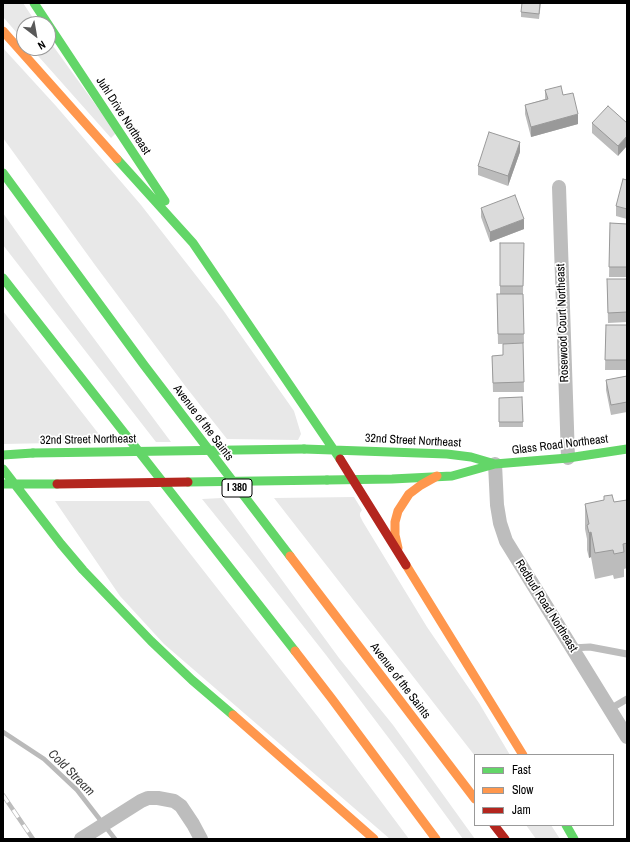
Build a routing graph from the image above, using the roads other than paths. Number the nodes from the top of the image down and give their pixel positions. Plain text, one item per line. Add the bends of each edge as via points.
1 (34, 3) edge
2 (3, 31) edge
3 (3, 174) edge
4 (559, 187) dead end
5 (193, 242) junction
6 (3, 278) edge
7 (627, 449) edge
8 (335, 450) junction
9 (3, 454) edge
10 (568, 458) junction
11 (495, 464) junction
12 (3, 469) edge
13 (437, 476) junction
14 (354, 480) junction
15 (3, 484) edge
16 (16, 484) junction
17 (400, 555) junction
18 (572, 648) junction
19 (627, 654) edge
20 (627, 699) edge
21 (610, 709) junction
22 (627, 737) edge
23 (521, 754) edge
24 (474, 798) edge
25 (495, 826) edge
26 (567, 826) edge
27 (82, 838) edge
28 (201, 839) edge
29 (374, 839) edge
30 (436, 839) edge
31 (505, 839) edge
32 (574, 839) edge

1 - 5 main road, Juhl Drive Northeast
2 - 5 main road
3 - 24 main road, Avenue of the Saints / I 380 via 158,383
4 - 10 street, Rosewood Court Northeast
5 - 8 main road
6 - 30 main road via 327,693
7 - 10 main road, Glass Road Northeast
8 - 9 main road, 32nd Street Northeast, bridge
8 - 11 main road, 32nd Street Northeast via 447,454
8 - 14 main road
10 - 11 main road, Glass Road Northeast
11 - 13 main road via 470,472
11 - 18 street, Redbud Road Northeast via 497,505 506,541
12 - 16 main road
13 - 14 main road
13 - 17 main road via 409,494 398,511 395,535
14 - 16 main road, bridge
14 - 17 main road
15 - 16 main road
16 - 29 main road via 83,570 151,642
17 - 23 main road
18 - 19 lane via 590,647
18 - 21 street, Redbud Road Northeast
20 - 21 lane
21 - 22 street, Redbud Road Northeast
25 - 31 main road
26 - 32 main road
27 - 28 street via 148,798 167,799 181,806

